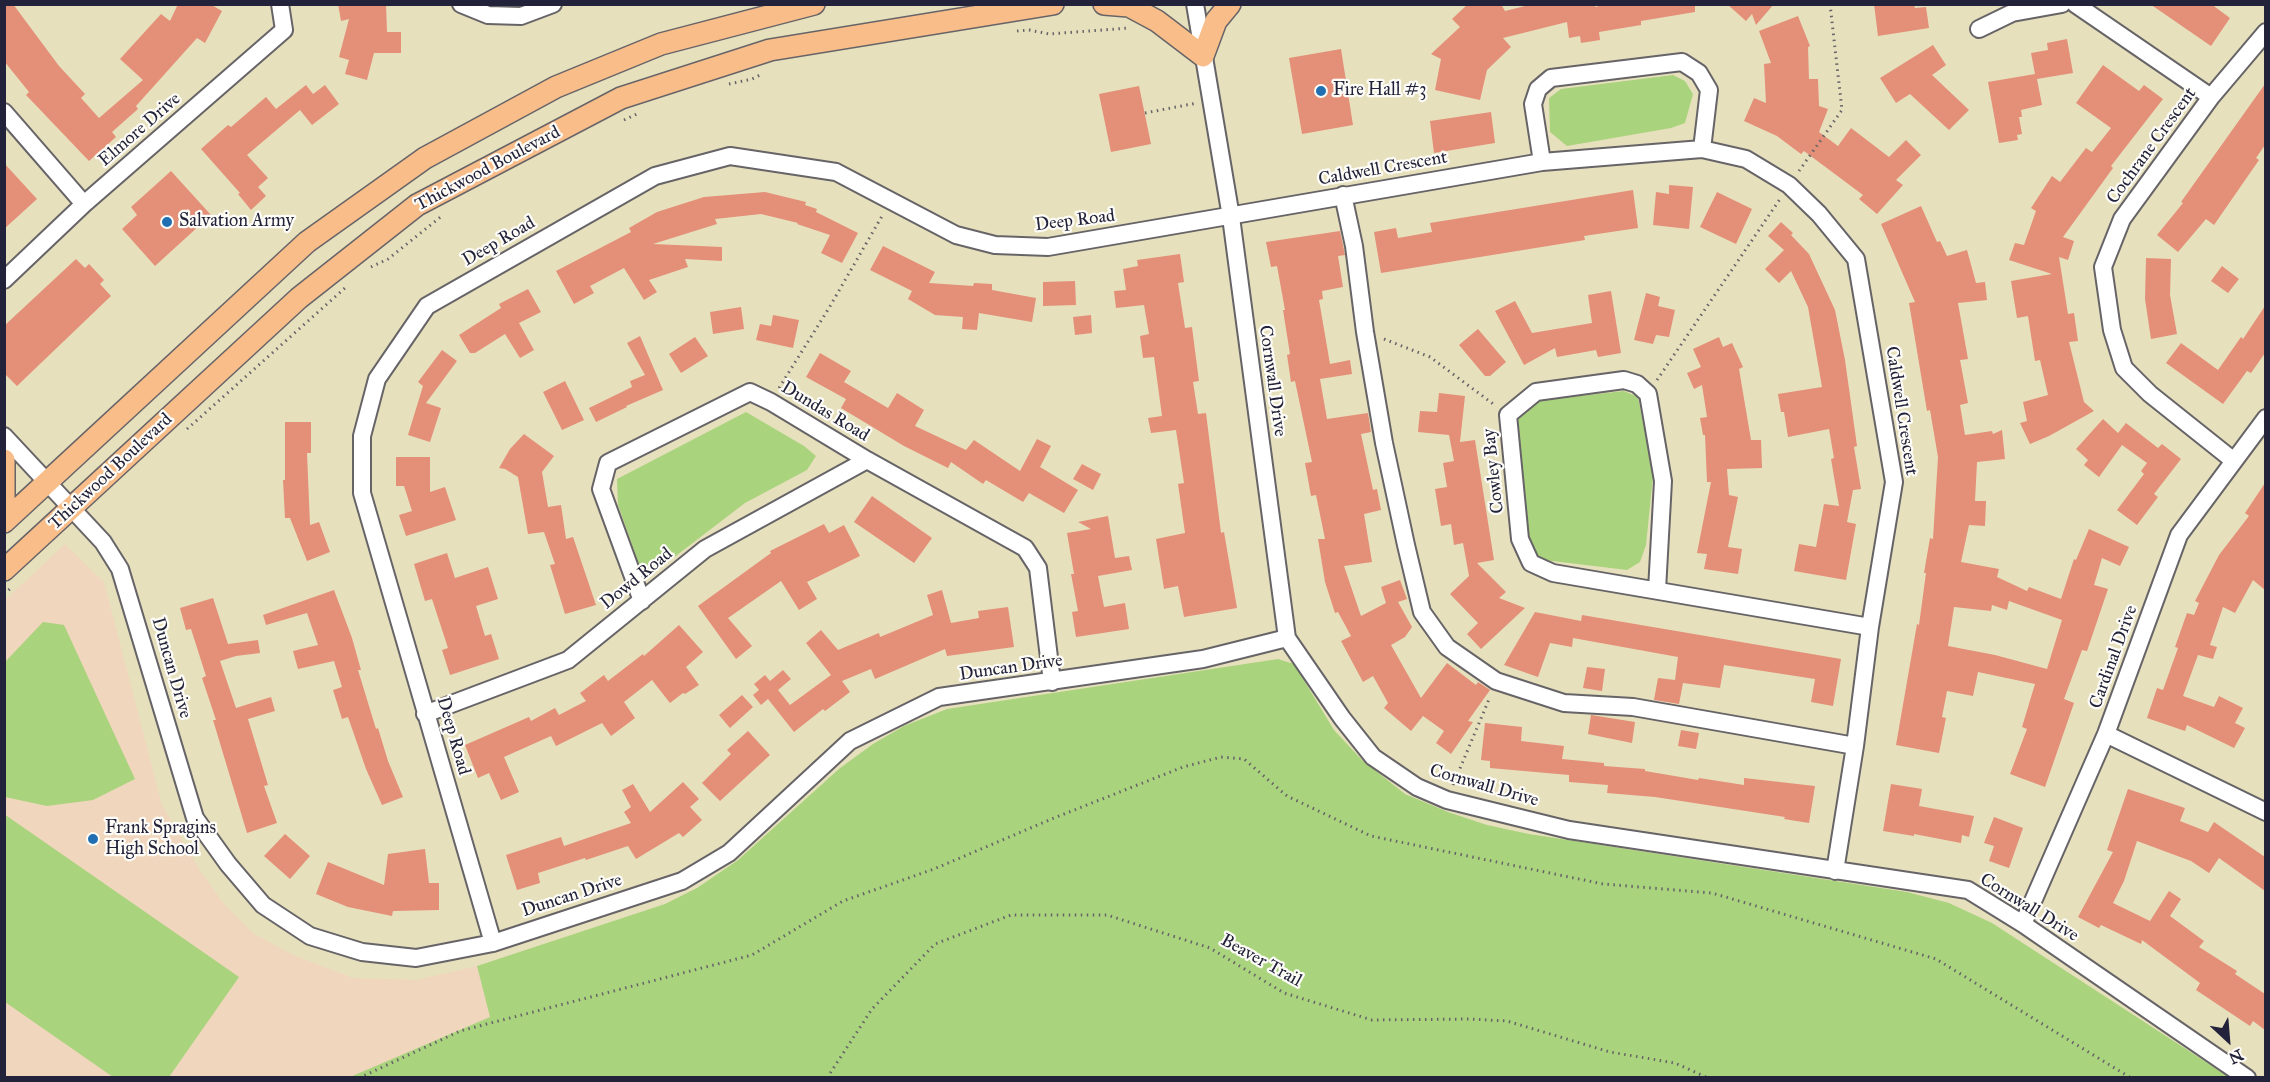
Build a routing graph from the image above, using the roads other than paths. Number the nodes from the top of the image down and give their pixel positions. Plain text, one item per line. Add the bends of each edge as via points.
1 (280, 4) edge
2 (461, 4) edge
3 (553, 4) edge
4 (814, 4) edge
5 (1053, 4) edge
6 (1104, 4) edge
7 (1194, 4) edge
8 (1230, 4) edge
9 (2062, 4) edge
10 (2075, 4) edge
11 (535, 8) edge
12 (1979, 30) dead end
13 (2265, 32) edge
14 (1203, 56) junction
15 (2211, 97) junction
16 (4, 112) edge
17 (1702, 150) junction
18 (1542, 162) junction
19 (1343, 195) junction
20 (84, 204) junction
21 (1231, 217) junction
22 (4, 280) edge
23 (2265, 418) edge
24 (4, 436) edge
25 (4, 459) edge
26 (867, 460) junction
27 (2234, 461) junction
28 (49, 483) junction
29 (4, 502) edge
30 (72, 508) junction
31 (4, 522) edge
32 (4, 570) edge
33 (1657, 590) junction
34 (642, 601) junction
35 (1870, 627) junction
36 (1287, 639) junction
37 (1052, 682) junction
38 (425, 714) junction
39 (2106, 734) junction
40 (1855, 746) junction
41 (2265, 812) edge
42 (1835, 871) junction
43 (2023, 924) junction
44 (493, 942) junction
45 (2247, 1077) edge

1 - 20 street, Elmore Drive via 284,30
2 - 11 street via 488,15 521,16
3 - 11 street
4 - 28 main road, Thickwood Boulevard via 661,44 556,87 425,158 306,242
5 - 30 main road, Thickwood Boulevard via 770,50 621,98 417,205 299,298
6 - 14 main road via 1129,6 1157,21
7 - 14 street, Cornwall Drive
8 - 14 main road via 1216,21
9 - 12 street via 2012,13
10 - 15 street
13 - 15 street, Cochrane Crescent
14 - 21 street, Cornwall Drive
15 - 27 street, Cochrane Crescent via 2122,219 2103,267 2112,330 2124,368 2150,394
16 - 20 street
17 - 18 street, Caldwell Crescent
17 - 18 street via 1709,90 1699,73 1682,62 1551,78 1538,89 1533,104
17 - 35 street, Caldwell Crescent via 1746,159 1789,185 1820,214 1856,259 1894,482
18 - 19 street, Caldwell Crescent
19 - 21 street, Caldwell Crescent
19 - 40 street via 1384,443 1422,612 1447,646 1496,681 1564,704 1633,707
20 - 22 street, Elmore Drive
21 - 36 street, Cornwall Drive
21 - 38 street, Deep Road via 1048,247 995,245 956,236 836,172 730,156 655,176 427,306 377,379 362,436 362,493
23 - 27 street, Cardinal Drive
24 - 28 street, Duncan Drive
25 - 29 main road
26 - 34 street, Dowd Road via 705,549
26 - 34 street, Dundas Road via 750,392 608,463 601,489
26 - 37 street, Dundas Road via 1025,548 1038,568
27 - 39 street, Cardinal Drive via 2179,535
28 - 30 street, Duncan Drive
28 - 31 main road, Thickwood Boulevard
30 - 32 main road, Thickwood Boulevard
30 - 44 street, Duncan Drive via 103,542 120,570 195,818 263,905 310,936 362,952 416,957
33 - 33 street, Cowley Bay via 1663,481 1648,394 1637,384 1624,380 1536,392 1508,415 1520,539 1531,562 1553,573
33 - 35 street, Cowley Bay
34 - 38 street, Dowd Road via 568,660
35 - 40 street, Caldwell Crescent
36 - 37 street, Duncan Drive via 1203,659
36 - 42 street, Cornwall Drive via 1373,757 1417,788 1447,800 1569,830
37 - 44 street, Duncan Drive via 939,697 850,741 729,853 682,881
38 - 44 street, Deep Road
39 - 41 street
39 - 43 street, Cardinal Drive
40 - 42 street, Caldwell Crescent
42 - 43 street, Cornwall Drive via 1968,890
43 - 45 street, Cornwall Drive

